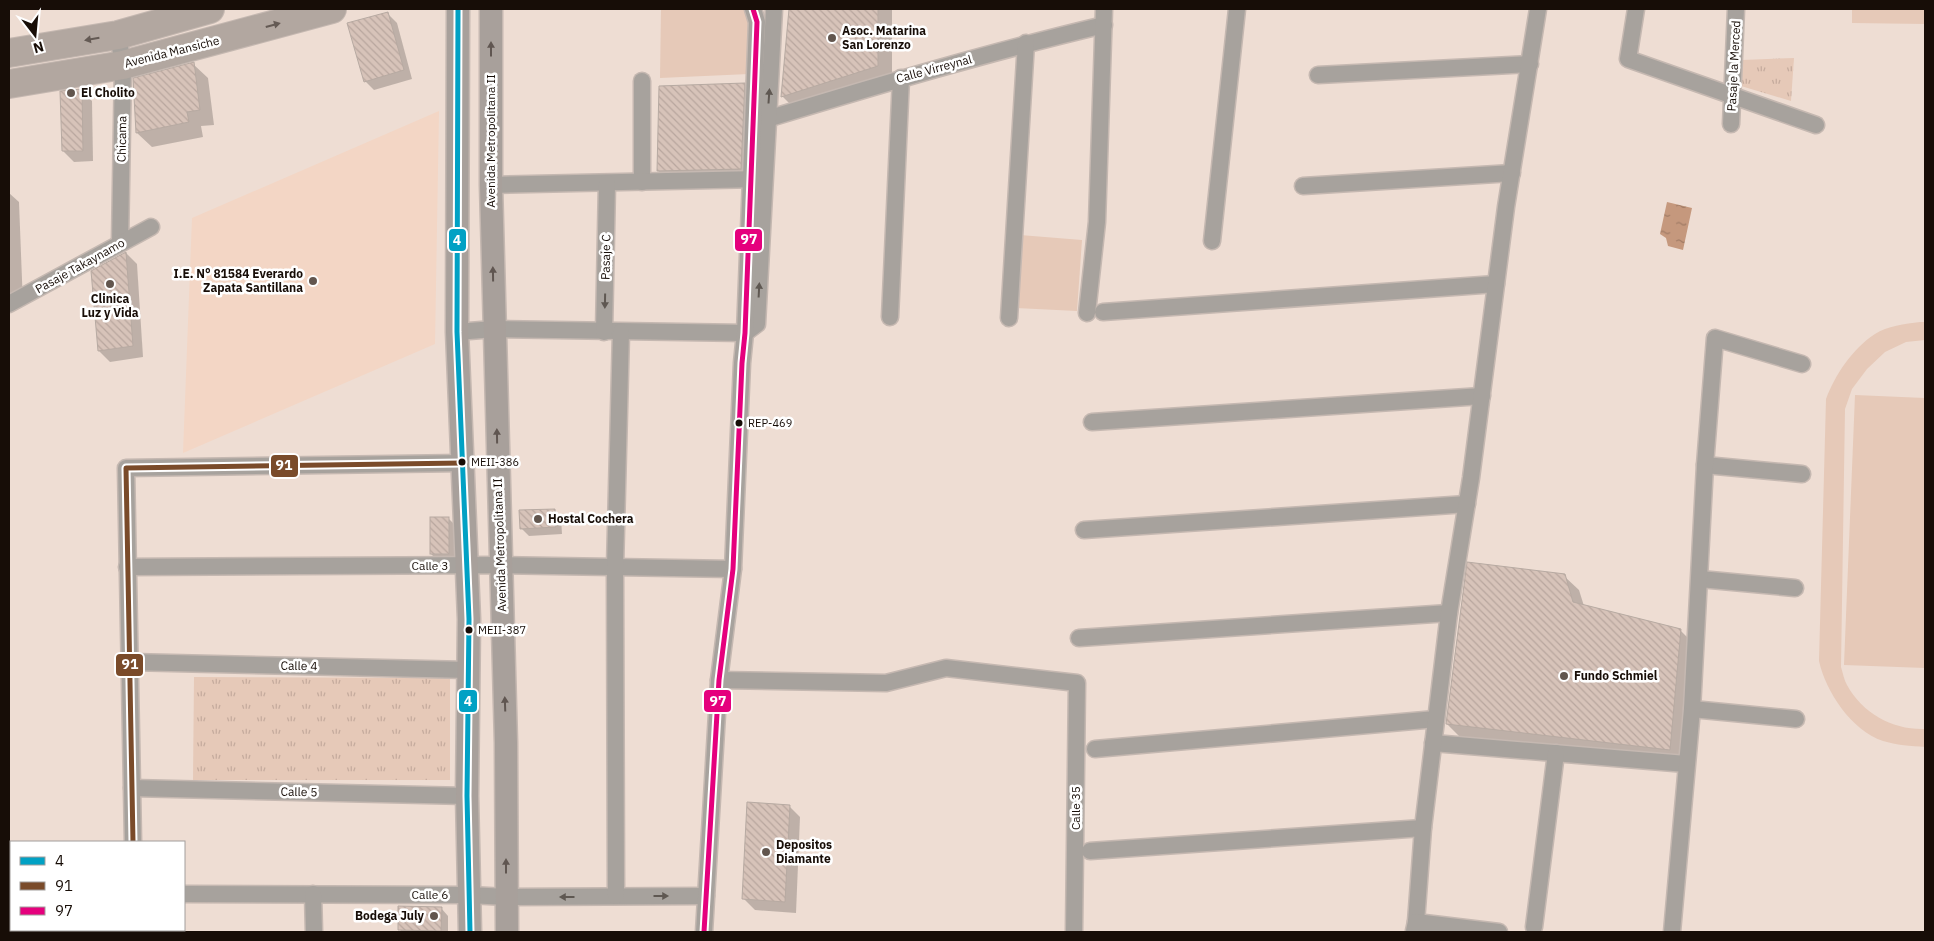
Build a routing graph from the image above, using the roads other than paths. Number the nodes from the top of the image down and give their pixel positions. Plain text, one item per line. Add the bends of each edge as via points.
1 (210, 9) edge
2 (217, 9) edge
3 (332, 9) edge
4 (458, 9) edge
5 (491, 9) edge
6 (754, 9) edge
7 (774, 9) edge
8 (1104, 9) edge
9 (1237, 9) edge
10 (1538, 9) edge
11 (1636, 9) edge
12 (1736, 9) edge
13 (1104, 25) junction
14 (118, 34) junction
15 (226, 38) junction
16 (1026, 44) junction
17 (9, 53) edge
18 (1530, 64) junction
19 (123, 65) junction
20 (1318, 74) dead end
21 (901, 78) junction
22 (642, 81) dead end
23 (9, 84) edge
24 (1732, 95) junction
25 (767, 119) junction
26 (1731, 124) dead end
27 (1816, 125) dead end
28 (1512, 174) junction
29 (757, 179) junction
30 (642, 182) junction
31 (607, 183) junction
32 (491, 185) junction
33 (1303, 186) dead end
34 (151, 227) dead end
35 (1212, 241) dead end
36 (120, 243) junction
37 (1496, 284) junction
38 (9, 304) edge
39 (1103, 312) dead end
40 (1087, 313) dead end
41 (890, 317) dead end
42 (1009, 318) dead end
43 (494, 329) junction
44 (457, 332) junction
45 (604, 332) junction
46 (621, 332) junction
47 (745, 333) junction
48 (1802, 364) dead end
49 (1482, 396) junction
50 (1092, 422) dead end
51 (462, 464) junction
52 (1705, 465) junction
53 (1802, 474) dead end
54 (1467, 504) junction
55 (1084, 530) dead end
56 (500, 565) junction
57 (467, 566) junction
58 (128, 567) junction
59 (615, 567) junction
60 (732, 569) junction
61 (1700, 579) junction
62 (1795, 588) dead end
63 (1449, 612) junction
64 (1079, 638) dead end
65 (129, 662) junction
66 (468, 670) junction
67 (719, 680) junction
68 (1692, 709) junction
69 (1436, 719) junction
70 (1796, 719) dead end
71 (1433, 743) junction
72 (1095, 749) dead end
73 (1556, 753) junction
74 (1686, 764) junction
75 (132, 788) junction
76 (467, 796) junction
77 (1424, 828) junction
78 (132, 841) edge
79 (1090, 851) dead end
80 (185, 894) edge
81 (313, 894) junction
82 (470, 895) junction
83 (616, 896) junction
84 (706, 896) junction
85 (506, 897) junction
86 (1534, 926) dead end
87 (1415, 927) edge
88 (314, 932) edge
89 (470, 932) edge
90 (507, 932) edge
91 (704, 932) edge
92 (1074, 932) edge
93 (1499, 932) edge
94 (1672, 932) edge

1 - 14 highway
2 - 15 highway
15 -> 3 highway, Avenida Mansiche
4 - 44 main road
32 -> 5 main road, Avenida Metropolitana II
6 - 29 street via 757,22
25 -> 7 street
8 - 13 street
9 - 35 street
10 - 18 street
11 - 24 street via 1628,59
12 - 24 street, Pasaje la Merced
13 - 16 street, Calle Virreynal
13 - 40 street via 1097,222
14 -> 17 highway
14 - 19 street, Chicama
15 - 19 highway, Avenida Mansiche
16 - 21 street, Calle Virreynal
16 - 42 street
18 - 20 street
18 - 28 street
19 - 23 highway, Avenida Mansiche
19 - 36 street, Chicama
21 - 25 street, Calle Virreynal
21 - 41 street
22 - 30 street
24 - 26 street, Pasaje la Merced
24 - 27 street
25 - 29 street
28 - 33 street
28 - 37 street
29 - 30 street
29 - 47 street
30 - 31 street
31 - 32 street
31 -> 45 street, Pasaje C
43 -> 32 main road, Avenida Metropolitana II
34 - 36 street, Pasaje Takaynamo
36 - 38 street, Pasaje Takaynamo
37 - 39 street
37 - 49 street
43 - 44 street
43 - 45 street
56 -> 43 main road, Avenida Metropolitana II
44 - 51 main road
45 - 46 street
46 - 47 street
46 - 59 street
47 - 60 street
48 - 52 street via 1716,338
49 - 50 street
49 - 54 street
51 - 57 main road
51 - 58 street via 126,468
52 - 53 street
52 - 61 street
54 - 55 street
54 - 63 street
56 - 57 street, Calle 3
56 - 59 street, Calle 3
85 -> 56 main road, Avenida Metropolitana II via 506,743
57 - 58 street, Calle 3
57 - 66 main road
58 - 65 street
59 - 60 street, Calle 3
59 - 83 street
60 - 67 street
61 - 62 street
61 - 68 street
63 - 64 street
63 - 69 street
65 - 66 street, Calle 4
65 - 75 street
66 - 76 main road
67 - 84 street
67 - 92 street, Calle 35 via 886,683 946,668 1077,683
68 - 70 street
68 - 74 street
69 - 71 street
69 - 72 street
71 - 73 street
71 - 77 street
73 - 74 street
73 - 86 street
74 - 94 street
75 - 76 street, Calle 5
75 - 78 street
76 - 82 main road
77 - 79 street
77 - 87 street
80 - 81 street, Calle 6
81 - 82 street, Calle 6
81 - 88 street
82 - 85 street, Calle 6
82 - 89 main road
83 -> 84 street, Calle 6
83 -> 85 street, Calle 6
84 - 91 street
85 - 90 main road, Avenida Metropolitana II
87 - 93 street

